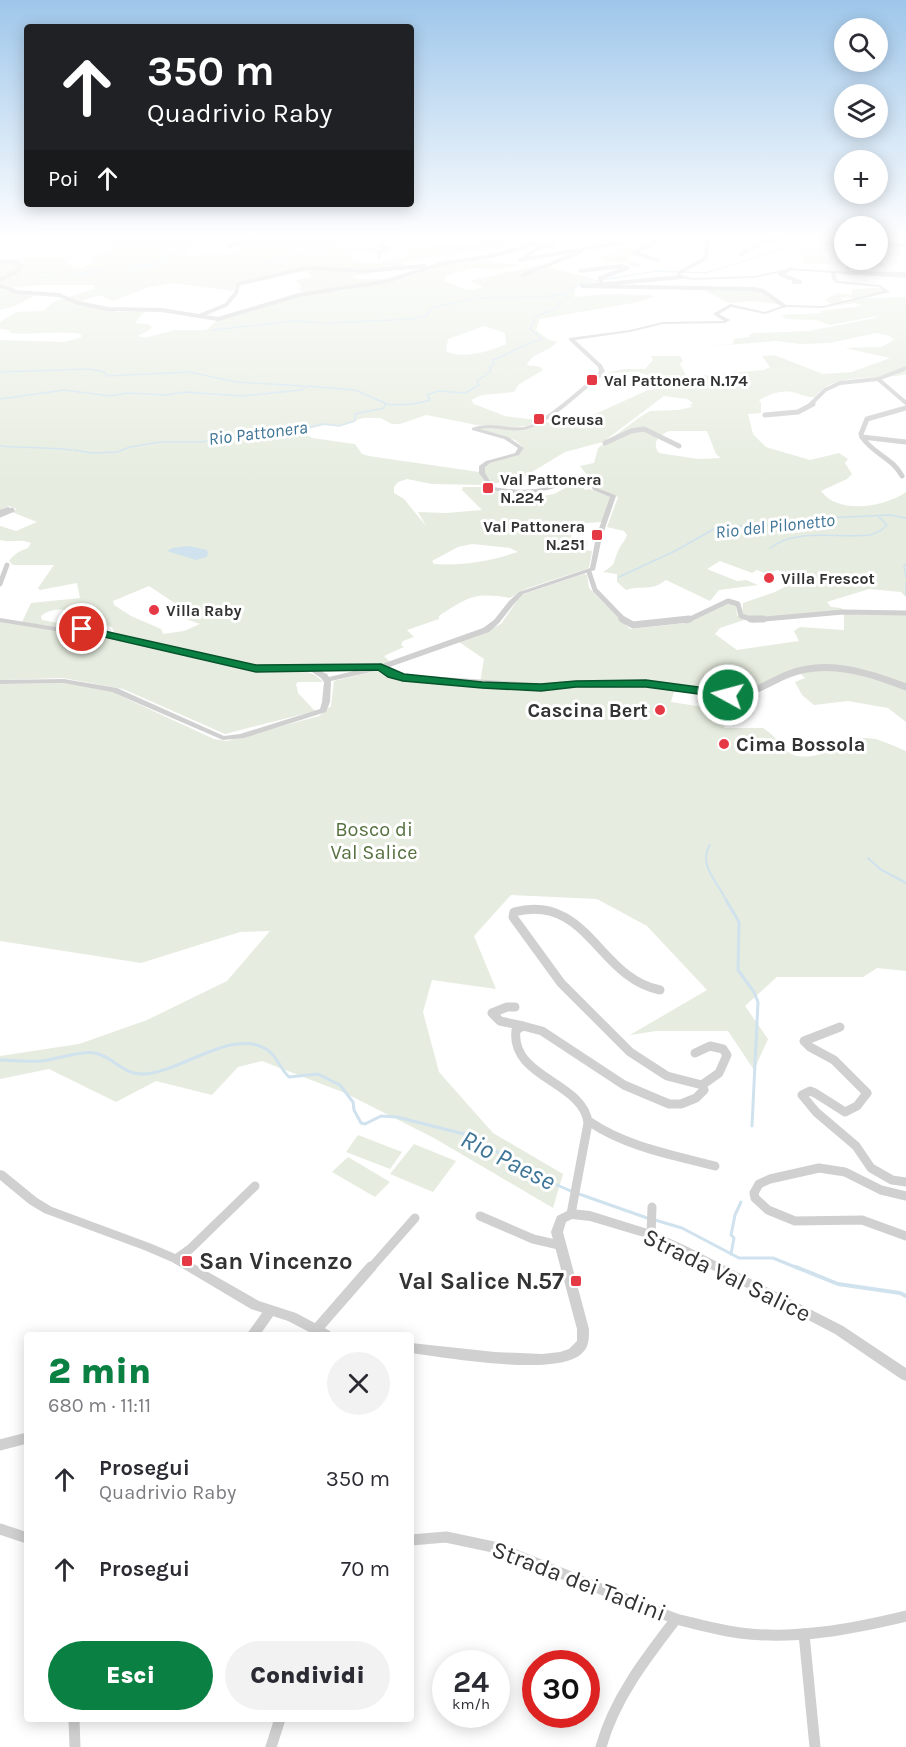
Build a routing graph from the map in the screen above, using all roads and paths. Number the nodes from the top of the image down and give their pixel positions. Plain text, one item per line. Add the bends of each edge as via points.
1 (727, 321) edge
2 (906, 368) edge
3 (878, 379) junction
4 (905, 407) edge
5 (765, 415) dead end
6 (862, 437) junction
7 (906, 442) edge
8 (604, 443) dead end
9 (679, 447) dead end
10 (902, 476) dead end
11 (10, 509) dead end
12 (0, 514) edge
13 (8, 565) dead end
14 (589, 572) junction
15 (0, 584) edge
16 (906, 613) edge
17 (0, 620) edge
18 (381, 667) junction
19 (312, 669) junction
20 (327, 680) junction
21 (0, 682) edge
22 (906, 687) edge
23 (660, 990) dead end
24 (515, 1007) dead end
25 (523, 1026) junction
26 (840, 1027) dead end
27 (695, 1053) dead end
28 (702, 1085) junction
29 (590, 1122) junction
30 (715, 1166) dead end
31 (0, 1174) edge
32 (906, 1182) edge
33 (255, 1186) dead end
34 (906, 1196) edge
35 (571, 1214) junction
36 (480, 1216) dead end
37 (416, 1218) dead end
38 (906, 1236) edge
39 (559, 1245) junction
40 (176, 1260) junction
41 (270, 1311) junction
42 (255, 1332) edge
43 (321, 1332) edge
44 (414, 1348) edge
45 (906, 1375) edge
46 (24, 1439) edge
47 (0, 1445) edge
48 (0, 1529) edge
49 (24, 1537) edge
50 (414, 1540) edge
51 (906, 1616) edge
52 (676, 1619) junction
53 (804, 1634) junction
54 (74, 1722) edge
55 (279, 1722) edge
56 (75, 1747) edge
57 (271, 1747) edge
58 (601, 1747) edge
59 (815, 1747) edge

1 - 14 street via 663,323 574,338 572,341 600,366 599,376 532,426 475,428 511,440 521,448 517,454 482,466 492,488 544,489 582,476 595,489 613,496 599,537 594,569
2 - 3 street
3 - 4 street
3 - 5 street via 842,382 825,390 802,411
4 - 6 street via 867,419
6 - 7 street
6 - 10 street via 871,449 897,465
8 - 9 street via 642,429
11 - 12 street
13 - 15 street
14 - 16 street via 595,590 622,619 633,625 686,621 728,601 738,604 741,616 754,620 843,612
14 - 18 street via 521,593 501,620 486,630
17 - 19 street via 91,630 249,667
18 - 19 street
18 - 20 street
18 - 22 street via 403,678 482,685 646,684 738,695 753,693 795,672 828,668 874,676
19 - 20 street
20 - 21 street via 323,710 228,738 210,734 114,690 64,681
23 - 28 street via 622,973 583,929 568,920 538,910 514,912 513,917 561,983 630,1052 667,1076
24 - 25 street via 492,1013 500,1021
25 - 28 street via 542,1031 610,1077 669,1104 696,1098 704,1090
25 - 29 street via 515,1036 529,1063 577,1101
26 - 32 street via 804,1041 834,1060 867,1093 857,1106 844,1112 819,1093 810,1091 802,1095 847,1137 871,1168 892,1180
27 - 28 street via 710,1046 723,1049 727,1055 719,1073
29 - 30 street via 600,1131 625,1140
29 - 35 street
31 - 40 street via 48,1210
33 - 40 street
34 - 38 street via 881,1190 845,1172 819,1168 770,1179 759,1184 754,1193 754,1198 768,1210 795,1221 862,1220
35 - 39 street via 561,1219
35 - 45 street, Strada Val Salice via 652,1220 839,1330
36 - 39 street via 533,1239
37 - 43 street
39 - 44 street via 583,1329 583,1343 573,1353 532,1359
40 - 41 street
41 - 42 street
41 - 43 street
46 - 47 street
48 - 49 street
50 - 52 street, Strada dei Tadini via 437,1536 505,1550
51 - 53 street, Strada dei Tadini
52 - 53 street, Strada dei Tadini via 750,1634
52 - 58 street, Strada dei Tadini via 653,1648 611,1718
53 - 59 street
54 - 56 street
55 - 57 street

